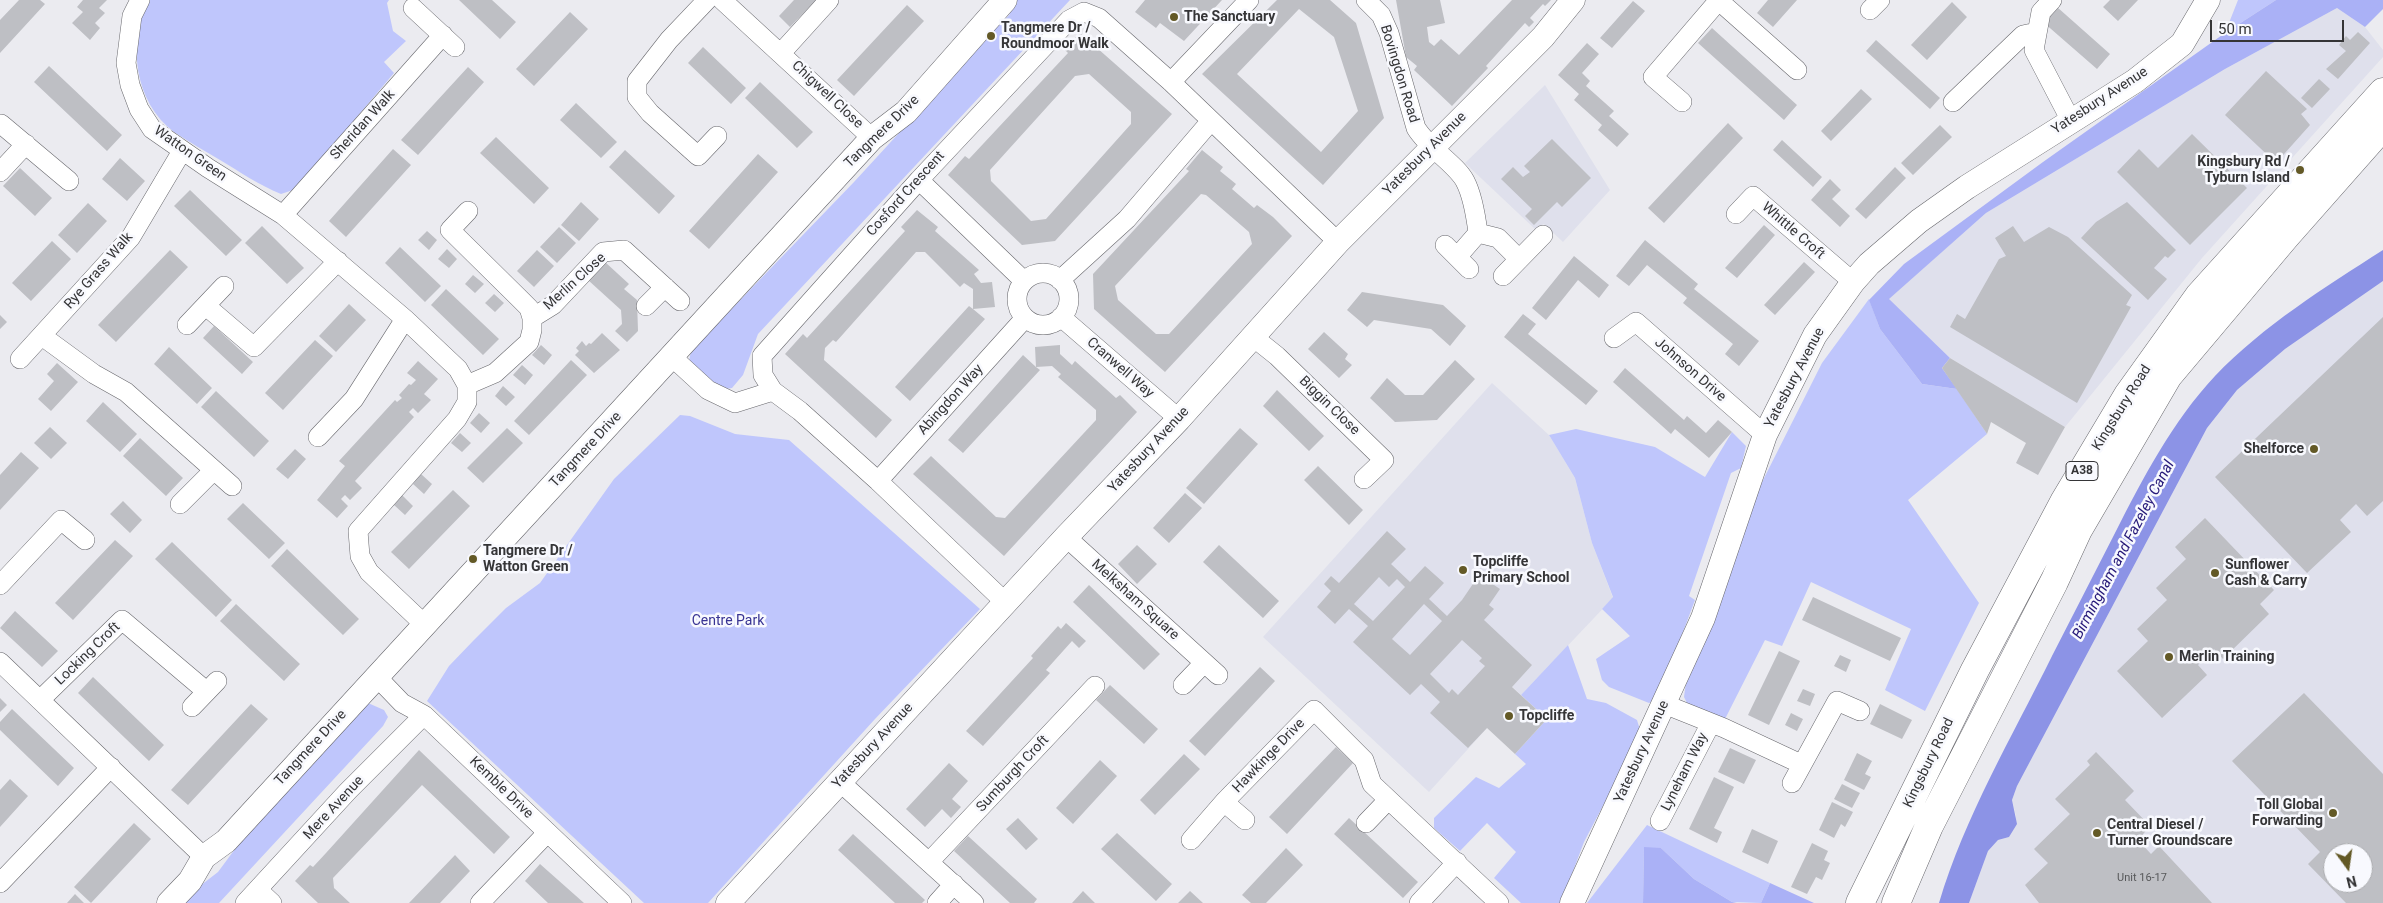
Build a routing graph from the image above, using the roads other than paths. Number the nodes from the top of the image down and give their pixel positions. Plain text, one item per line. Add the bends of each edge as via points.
1 (140, 0) edge
2 (707, 0) edge
3 (722, 0) edge
4 (829, 0) edge
5 (1005, 0) edge
6 (1249, 0) edge
7 (1366, 0) edge
8 (1573, 0) edge
9 (1718, 0) edge
10 (2052, 0) edge
11 (2208, 0) edge
12 (1083, 6) edge
13 (413, 8) dead end
14 (2038, 32) junction
15 (781, 53) junction
16 (1797, 70) dead end
17 (1171, 82) junction
18 (2383, 92) edge
19 (1682, 102) dead end
20 (1953, 102) dead end
21 (2071, 121) junction
22 (1210, 122) junction
23 (1, 124) edge
24 (2383, 126) edge
25 (717, 136) dead end
26 (872, 138) junction
27 (26, 144) junction
28 (1432, 148) junction
29 (182, 151) junction
30 (0, 172) edge
31 (919, 180) junction
32 (68, 181) dead end
33 (468, 211) dead end
34 (1736, 214) dead end
35 (283, 215) junction
36 (1478, 233) junction
37 (1542, 235) dead end
38 (1338, 242) junction
39 (1457, 257) dead end
40 (1519, 259) junction
41 (338, 261) junction
42 (1503, 276) dead end
43 (1060, 280) junction
44 (1024, 281) junction
45 (1853, 282) junction
46 (224, 286) dead end
47 (665, 288) junction
48 (680, 301) dead end
49 (206, 306) junction
50 (646, 306) dead end
51 (1061, 317) junction
52 (532, 318) junction
53 (1025, 318) junction
54 (405, 319) junction
55 (187, 325) dead end
56 (42, 336) junction
57 (1252, 336) junction
58 (1614, 338) dead end
59 (672, 357) junction
60 (20, 359) dead end
61 (467, 386) junction
62 (773, 391) junction
63 (1179, 419) junction
64 (1765, 436) junction
65 (318, 437) dead end
66 (214, 470) junction
67 (1364, 479) dead end
68 (878, 482) junction
69 (232, 486) dead end
70 (180, 504) dead end
71 (1066, 537) junction
72 (84, 540) dead end
73 (0, 585) edge
74 (1006, 603) junction
75 (425, 625) junction
76 (0, 662) edge
77 (376, 677) junction
78 (1183, 685) dead end
79 (1095, 686) dead end
80 (40, 700) junction
81 (1664, 704) junction
82 (192, 707) dead end
83 (1860, 711) dead end
84 (424, 715) junction
85 (1711, 723) junction
86 (1801, 764) junction
87 (111, 767) junction
88 (840, 782) junction
89 (1792, 783) dead end
90 (1388, 800) junction
91 (1224, 802) junction
92 (1245, 820) dead end
93 (1660, 821) dead end
94 (1366, 823) dead end
95 (548, 833) junction
96 (1191, 840) dead end
97 (204, 857) junction
98 (929, 862) junction
99 (1457, 862) junction
100 (0, 883) edge
101 (954, 884) junction
102 (251, 896) edge
103 (169, 903) edge
104 (272, 903) edge
105 (480, 903) edge
106 (622, 903) edge
107 (728, 903) edge
108 (937, 903) edge
109 (974, 903) edge
110 (1419, 903) edge
111 (1499, 903) edge
112 (1572, 903) edge
113 (1860, 903) edge
114 (1896, 903) edge

1 - 29 street, Watton Green via 132,16 128,43 126,63 130,84 139,109 152,129
2 - 25 street via 669,40 637,81 637,97 698,156
3 - 15 street, Chigwell Close
4 - 15 street, Chigwell Close
5 - 26 street, Tangmere Drive via 906,112
6 - 17 street
7 - 28 street, Bovingdon Road via 1381,15 1416,128
8 - 28 street, Yatesbury Avenue via 1543,37
9 - 16 street
9 - 19 street via 1654,76
10 - 14 street via 2041,12
11 - 21 street, Yatesbury Avenue via 2182,44 2135,81
12 - 17 street, Cosford Crescent
12 - 31 street, Cosford Crescent
13 - 35 street, Sheridan Walk via 449,41
14 - 20 street via 2023,35
14 - 21 street via 2034,50
15 - 26 street, Chigwell Close
17 - 22 street, Cosford Crescent
18 - 113 highway, Kingsbury Road / A38 via 2198,296 2128,394 2064,502
21 - 45 street, Yatesbury Avenue via 1919,221
22 - 38 street, Cosford Crescent
22 - 43 street via 1127,219
23 - 27 street
24 - 114 highway, Kingsbury Road / A38 via 2168,376 2078,530 1929,826
26 - 59 street, Tangmere Drive
27 - 30 street
27 - 32 street
28 - 36 street, Bovingdon Road via 1465,180 1472,198
28 - 38 street, Yatesbury Avenue
29 - 35 street, Watton Green
29 - 56 street, Rye Grass Walk via 131,237
31 - 44 street
31 - 62 street, Cosford Crescent via 762,356 763,375
33 - 52 street via 450,230 518,297
34 - 45 street, Whittle Croft via 1753,196
35 - 41 street, Watton Green
36 - 39 street
36 - 40 street via 1498,238
37 - 40 street
38 - 57 street, Yatesbury Avenue
40 - 42 street
41 - 49 street via 254,347
41 - 54 street, Watton Green
43 - 44 street via 1038,274
43 - 51 street via 1068,303
44 - 53 street via 1017,304
45 - 64 street, Yatesbury Avenue via 1815,335
46 - 49 street
47 - 48 street, Merlin Close
47 - 50 street
47 - 52 street, Merlin Close via 624,250 603,252 553,305
49 - 55 street
51 - 53 street via 1047,325 1032,323
51 - 63 street, Cranwell Way
52 - 61 street via 529,342 495,373
53 - 68 street, Abingdon Way
54 - 61 street, Watton Green via 458,368
54 - 65 street via 354,399
56 - 60 street, Rye Grass Walk
56 - 66 street via 94,374 126,392
57 - 63 street, Yatesbury Avenue
57 - 67 street, Biggin Close via 1277,356 1384,460
58 - 64 street, Johnson Drive via 1636,322
59 - 62 street via 708,390 735,402
59 - 75 street, Tangmere Drive
61 - 75 street via 467,402 457,419 358,531 360,556 369,572
62 - 68 street, Cosford Crescent via 800,411
63 - 71 street, Yatesbury Avenue
64 - 81 street, Yatesbury Avenue via 1703,618
66 - 69 street
66 - 70 street
68 - 74 street, Cosford Crescent
71 - 74 street, Yatesbury Avenue
71 - 78 street, Melksham Square via 1211,669
72 - 73 street via 61,520
74 - 88 street, Yatesbury Avenue
75 - 77 street, Tangmere Drive
76 - 80 street
77 - 84 street, Kemble Drive via 402,702
77 - 97 street, Tangmere Drive via 226,841
79 - 98 street, Sumburgh Croft
80 - 82 street, Locking Croft via 122,620 211,686
80 - 87 street
81 - 85 street, Lyneham Way
81 - 112 street, Yatesbury Avenue
83 - 86 street via 1837,701
84 - 95 street, Kemble Drive
84 - 102 street, Mere Avenue
85 - 86 street, Lyneham Way
85 - 93 street, Lyneham Way
86 - 89 street
87 - 97 street
87 - 100 street
88 - 98 street
88 - 107 street, Yatesbury Avenue
90 - 91 street, Hawkinge Drive via 1372,784 1364,760 1314,710
90 - 94 street
90 - 99 street, Hawkinge Drive
91 - 92 street, Hawkinge Drive
91 - 96 street, Hawkinge Drive
95 - 105 street
95 - 106 street, Kemble Drive
97 - 103 street, Tangmere Drive via 190,881
98 - 101 street
99 - 110 street
99 - 111 street, Hawkinge Drive
101 - 108 street
101 - 109 street
102 - 104 street

